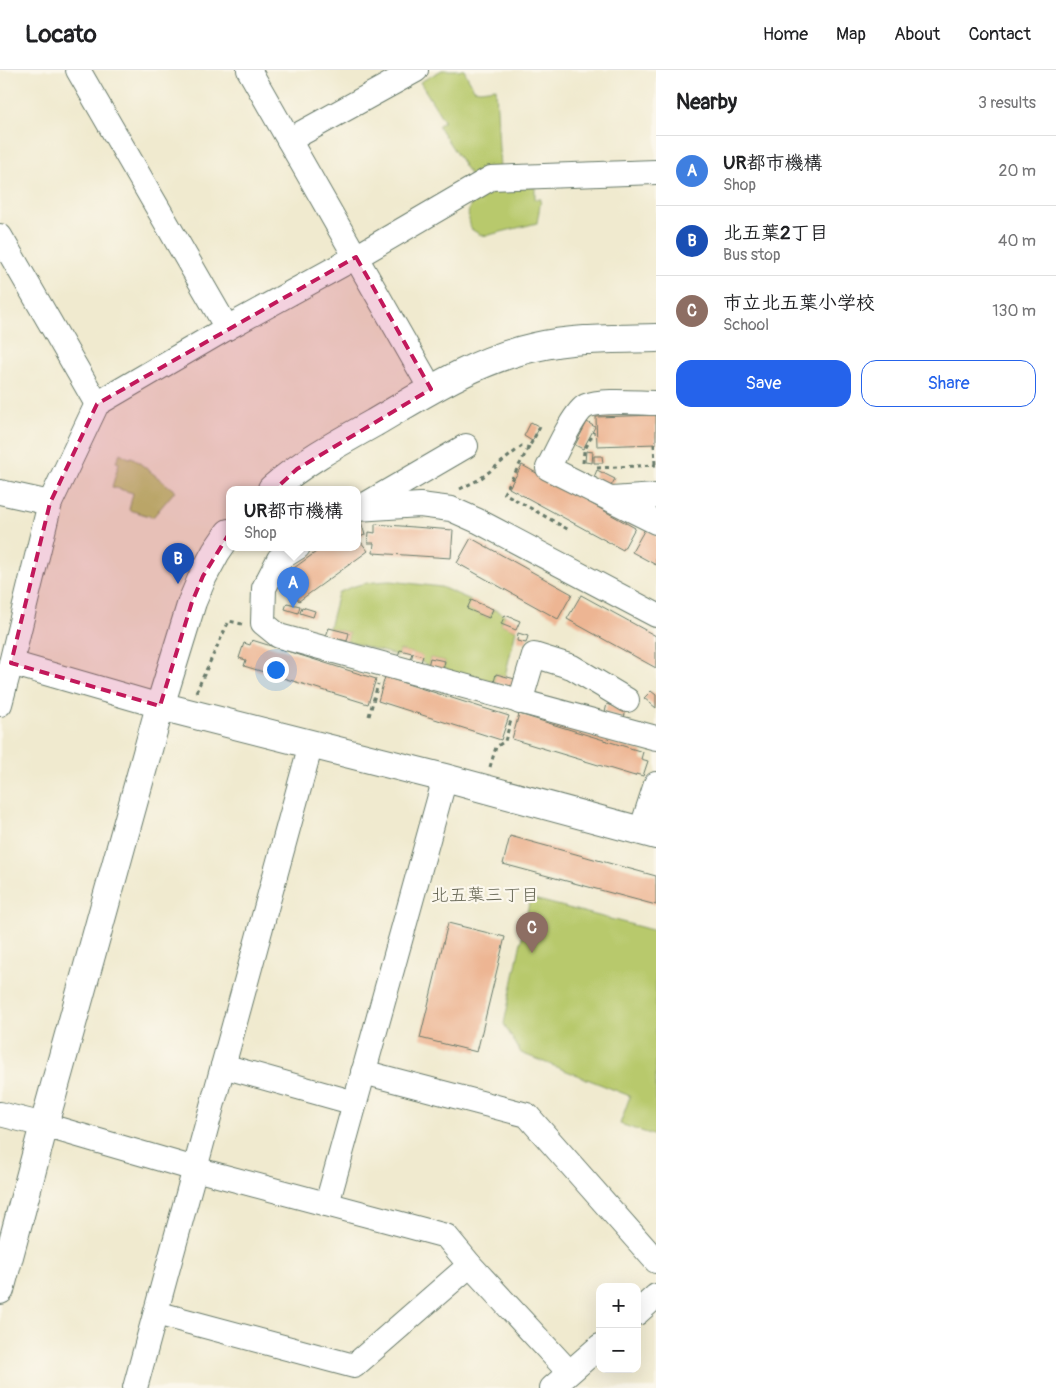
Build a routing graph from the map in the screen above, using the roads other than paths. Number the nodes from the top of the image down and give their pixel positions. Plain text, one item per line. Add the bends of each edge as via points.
1 (78, 70) edge
2 (249, 70) edge
3 (411, 71) edge
4 (289, 140) junction
5 (656, 172) edge
6 (0, 236) edge
7 (356, 257) junction
8 (227, 328) junction
9 (656, 338) edge
10 (431, 389) junction
11 (656, 403) edge
12 (97, 404) junction
13 (466, 446) dead end
14 (276, 486) edge
15 (0, 492) edge
16 (656, 496) edge
17 (610, 499) junction
18 (50, 503) junction
19 (361, 507) edge
20 (361, 509) edge
21 (656, 522) edge
22 (226, 537) edge
23 (292, 551) edge
24 (656, 615) edge
25 (12, 663) junction
26 (627, 700) dead end
27 (518, 701) junction
28 (0, 704) edge
29 (160, 706) junction
30 (656, 738) edge
31 (311, 744) junction
32 (445, 778) junction
33 (656, 784) edge
34 (649, 833) edge
35 (223, 1066) junction
36 (363, 1072) junction
37 (355, 1103) junction
38 (0, 1114) edge
39 (44, 1125) junction
40 (195, 1169) junction
41 (327, 1204) junction
42 (656, 1261) edge
43 (470, 1265) junction
44 (0, 1290) edge
45 (656, 1296) edge
46 (641, 1309) edge
47 (156, 1313) junction
48 (596, 1349) edge
49 (570, 1372) junction
50 (135, 1388) edge
51 (552, 1388) edge

1 - 8 street
2 - 4 street
3 - 4 street
4 - 7 street
5 - 7 street via 491,178
6 - 12 street
7 - 8 street
7 - 10 street
8 - 12 street
9 - 10 street via 571,340 534,347 478,366
10 - 14 street via 317,456
11 - 17 street via 585,406 576,416 548,468 575,474
12 - 18 street
13 - 19 street
15 - 18 street
16 - 17 street
17 - 21 street
18 - 25 street
20 - 24 street via 420,505 451,509
22 - 29 street via 192,602
23 - 27 street via 279,559 264,588 263,623 279,636
25 - 28 street
25 - 29 street
26 - 27 street via 572,667 534,655
27 - 30 street
29 - 31 street
29 - 39 street
31 - 32 street
31 - 35 street
32 - 34 street
32 - 36 street
33 - 34 street
35 - 37 street
35 - 40 street
36 - 37 street
36 - 42 street via 527,1115
37 - 41 street
38 - 39 street
39 - 40 street
39 - 44 street
40 - 41 street
40 - 47 street
41 - 43 street via 446,1236
43 - 47 street via 354,1366
43 - 49 street
45 - 46 street
47 - 50 street
48 - 49 street
49 - 51 street

